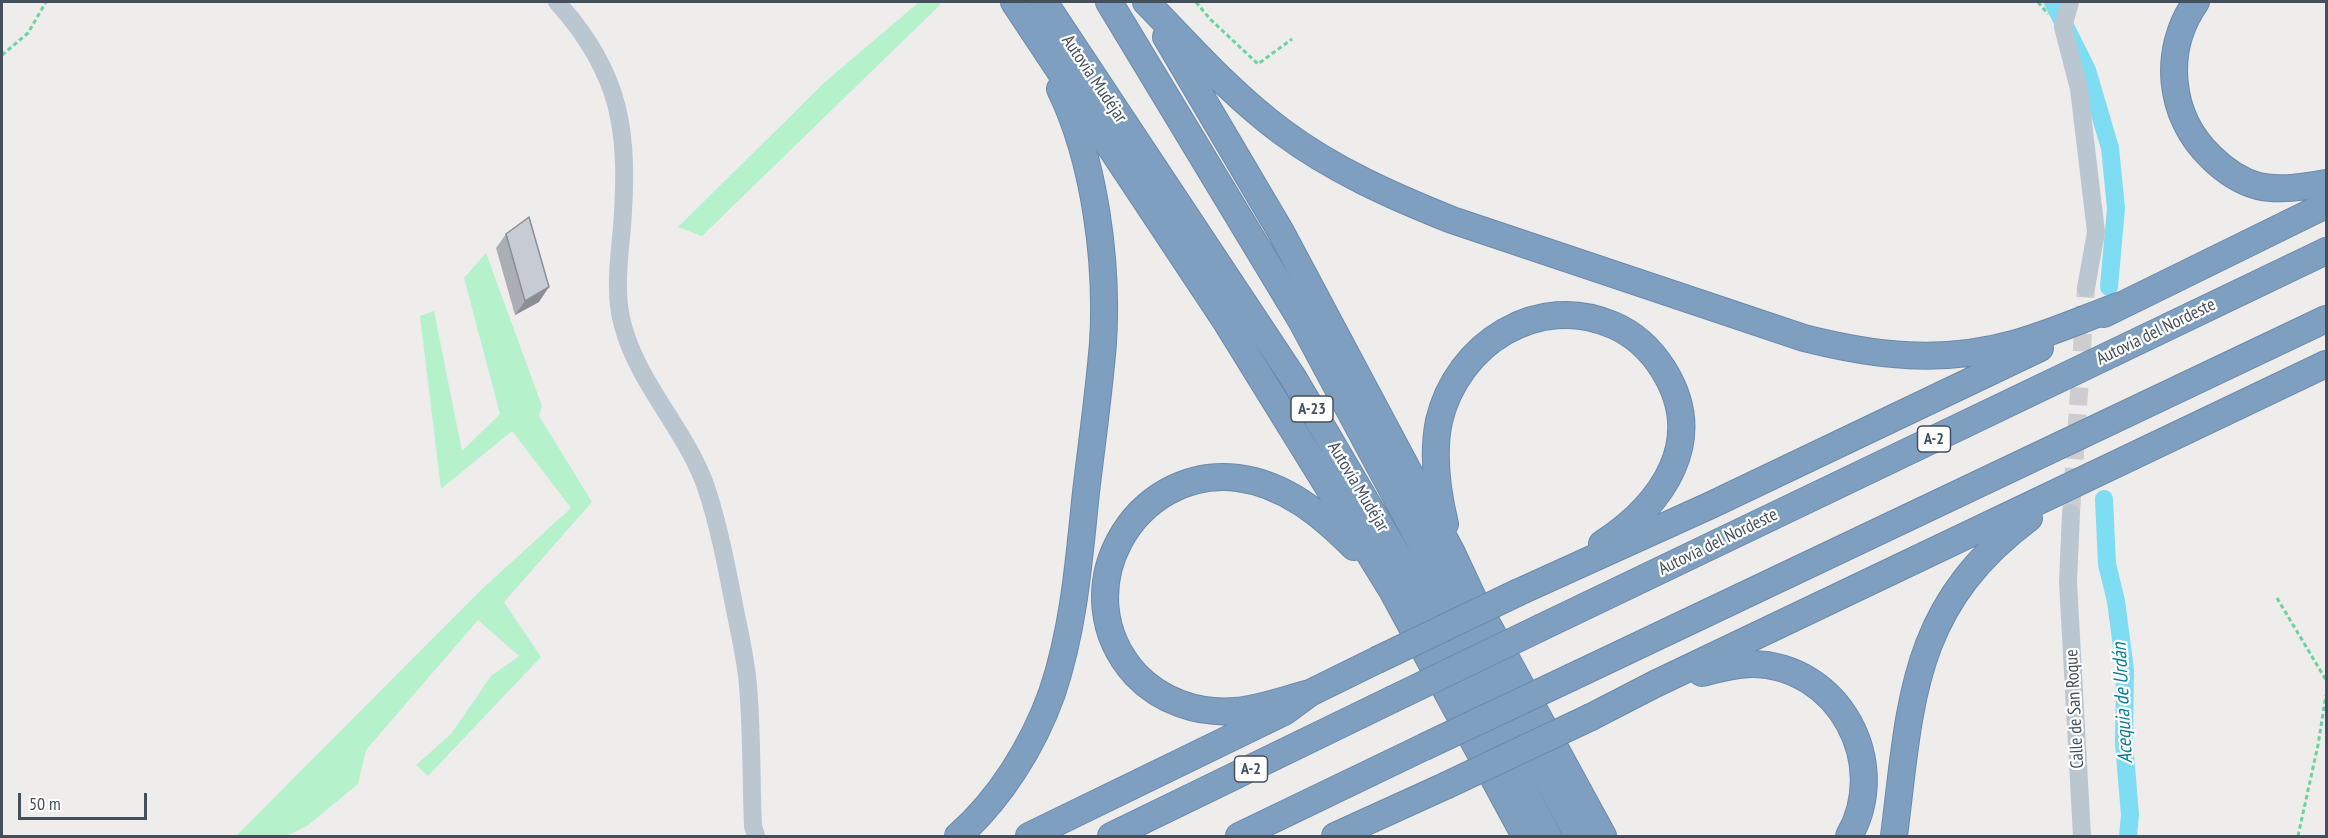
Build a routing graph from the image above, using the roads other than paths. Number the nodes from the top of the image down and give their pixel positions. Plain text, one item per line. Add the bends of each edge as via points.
1 (557, 2) edge
2 (1014, 2) edge
3 (1044, 2) edge
4 (1109, 2) edge
5 (1145, 2) edge
6 (2070, 2) edge
7 (2196, 2) edge
8 (1028, 24) junction
9 (2326, 183) edge
10 (2326, 205) edge
11 (2326, 251) edge
12 (2086, 288) tunnel mouth
13 (2118, 306) junction
14 (2326, 319) edge
15 (2326, 364) edge
16 (2117, 465) junction
17 (2071, 513) tunnel mouth
18 (1451, 551) junction
19 (1529, 587) junction
20 (1393, 592) junction
21 (1655, 684) junction
22 (1310, 693) junction
23 (1410, 802) junction
24 (1597, 836) edge
25 (756, 837) edge
26 (958, 837) edge
27 (1029, 837) edge
28 (1111, 837) edge
29 (1239, 837) edge
30 (1335, 837) edge
31 (1355, 837) edge
32 (1523, 837) edge
33 (1548, 837) edge
34 (1849, 837) edge
35 (1894, 837) edge
36 (2082, 837) edge

1 - 25 street via 604,66 619,108 624,199 618,276 622,326 638,366 694,459 706,487 748,685
2 - 8 highway
3 - 33 highway, Autovía Mudéjar / A-23 via 1294,379 1418,590
4 - 24 highway, Autovía Mudéjar / A-23 via 1301,320
5 - 13 highway via 1248,104 1291,138 1356,178 1452,220 1804,338 1882,354 1950,355 2014,344
5 - 18 highway via 1281,232
6 - 12 street via 2063,27 2079,89 2096,232
7 - 9 highway via 2180,33 2173,61 2178,106 2202,148 2236,177 2256,185 2275,189
8 - 20 highway via 1225,320
8 - 26 highway via 1062,94 1086,167 1097,215 1103,341 1074,603 1064,651 1036,730 1007,780
10 - 13 highway
11 - 28 highway, Autovía del Nordeste / A-2, bridge
13 - 19 highway via 2068,335 1840,444
14 - 29 highway, bridge
15 - 16 highway
16 - 21 highway
16 - 35 highway via 2037,512 2008,534 1961,583 1941,614 1928,644 1909,713
17 - 36 street, Calle de San Roque via 2068,582
18 - 19 highway via 1438,496 1436,448 1440,421 1458,376 1485,344 1533,318 1569,315 1606,322 1643,344 1669,380 1680,419 1678,454 1662,488 1635,519
18 - 24 highway
19 - 22 highway, bridge
20 - 22 highway via 1334,527 1313,510 1254,481 1220,478 1186,484 1139,513 1113,551 1104,592 1105,612 1120,656 1147,686 1178,703 1234,711
20 - 32 highway
21 - 23 highway, bridge
21 - 34 highway via 1752,664 1787,671 1815,684 1853,728 1861,752 1865,774 1862,807
22 - 27 highway via 1284,712
23 - 30 highway
23 - 31 highway

